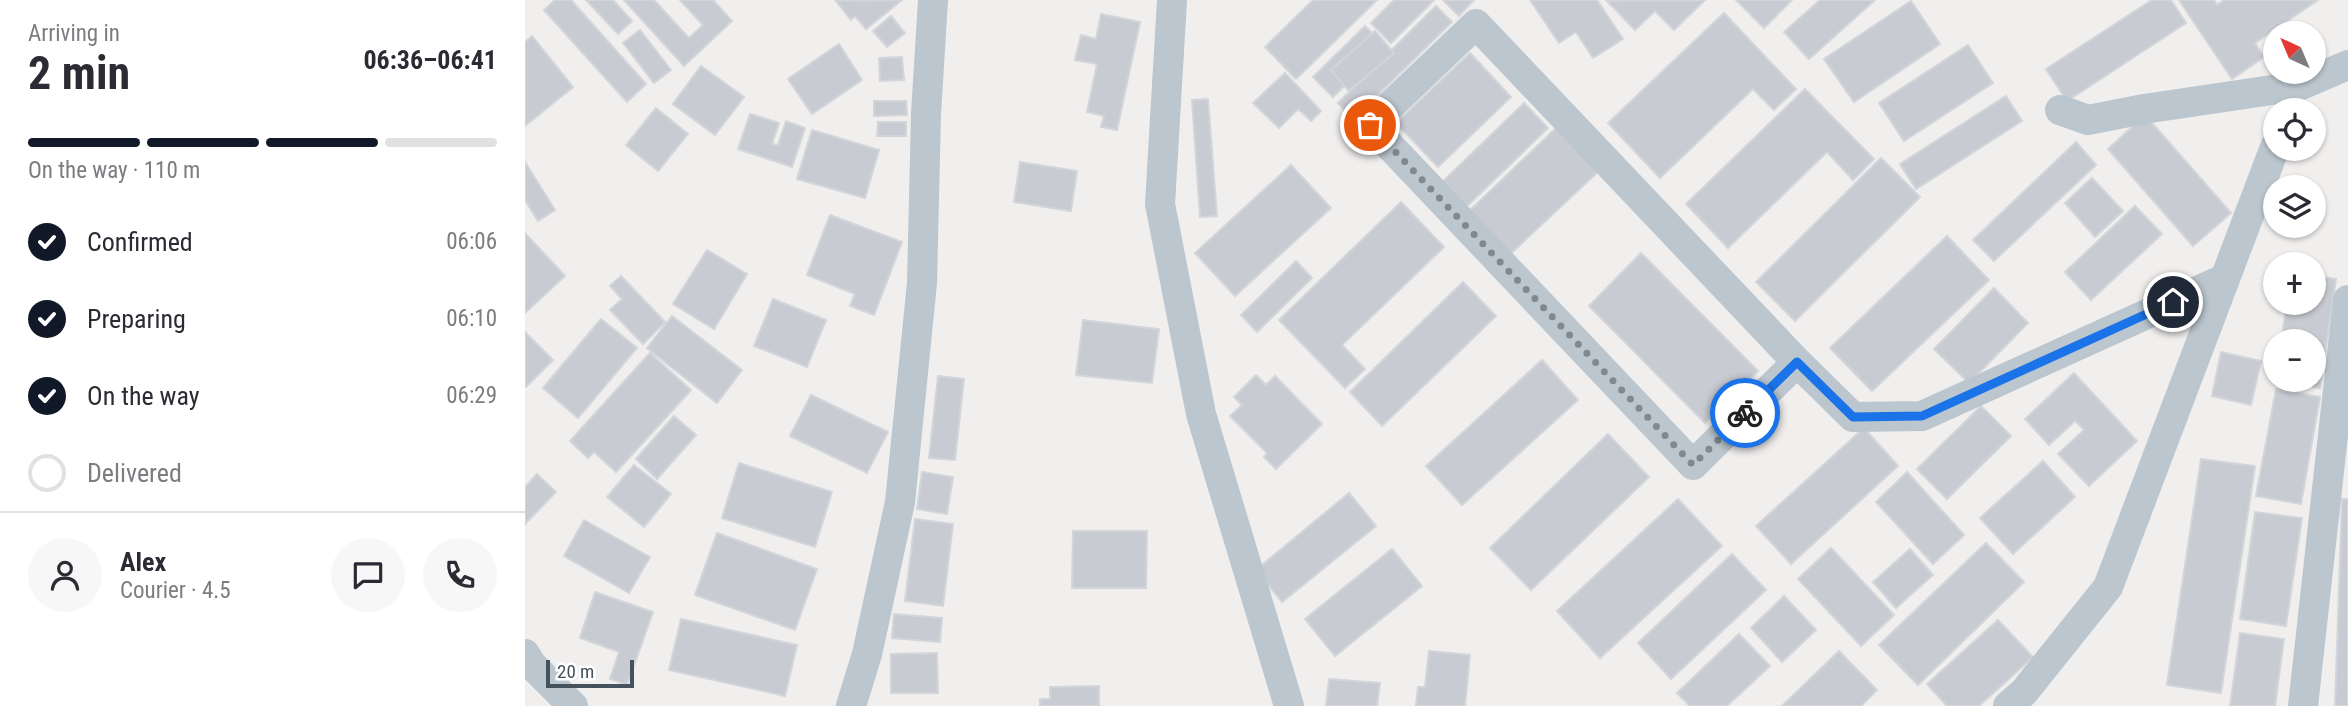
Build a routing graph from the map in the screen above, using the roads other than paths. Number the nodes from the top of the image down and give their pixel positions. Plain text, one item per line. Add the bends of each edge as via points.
1 (933, 0) edge
2 (1172, 0) edge
3 (2348, 65) edge
4 (2294, 98) edge
5 (2263, 100) edge
6 (2060, 110) dead end
7 (2270, 161) edge
8 (2224, 279) junction
9 (2348, 300) edge
10 (1797, 362) junction
11 (525, 654) edge
12 (573, 706) edge
13 (851, 706) edge
14 (1289, 706) edge
15 (2008, 706) edge
16 (2303, 706) edge

1 - 13 street via 922,283 900,502
2 - 14 street via 1160,204 1201,414
3 - 4 street
5 - 6 street via 2144,109 2088,120
7 - 8 street
8 - 10 street via 1922,416 1853,417
8 - 15 street via 2108,587
9 - 16 street
10 - 10 street via 1693,465 1370,125 1476,24
11 - 12 street

